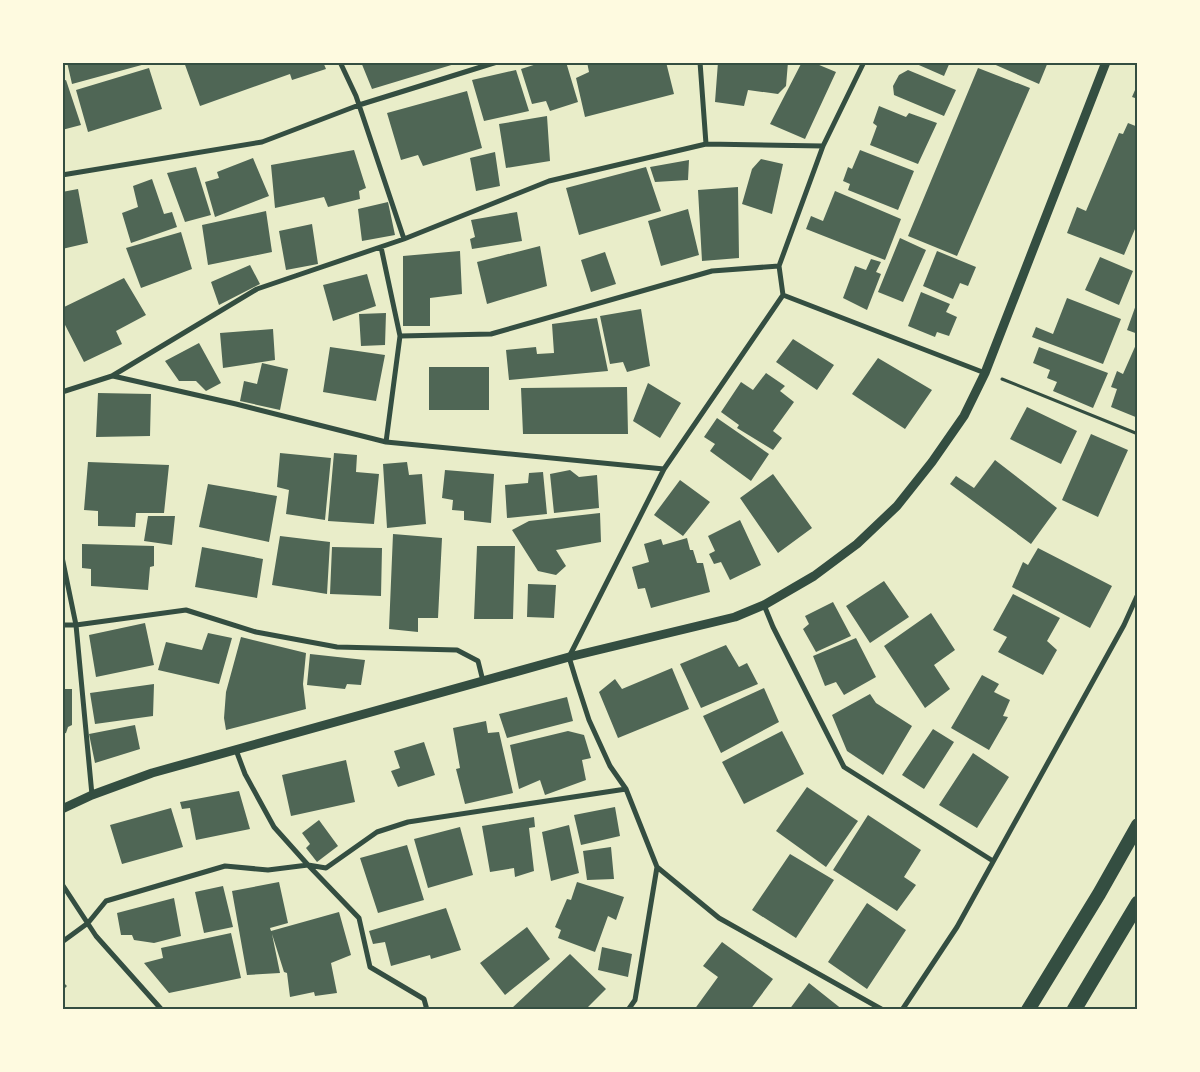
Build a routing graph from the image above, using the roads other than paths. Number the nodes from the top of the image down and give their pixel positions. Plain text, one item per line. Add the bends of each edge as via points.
1 (340, 62) edge
2 (496, 62) edge
3 (700, 62) edge
4 (864, 62) edge
5 (1106, 62) edge
6 (360, 104) junction
7 (706, 144) junction
8 (823, 146) junction
9 (62, 175) edge
10 (404, 240) junction
11 (380, 247) junction
12 (780, 266) junction
13 (783, 295) junction
14 (400, 336) junction
15 (985, 373) junction
16 (112, 376) junction
17 (62, 392) edge
18 (386, 442) junction
19 (664, 469) junction
20 (62, 557) edge
21 (1138, 594) edge
22 (764, 605) junction
23 (62, 625) edge
24 (76, 625) junction
25 (569, 657) junction
26 (483, 681) junction
27 (236, 750) junction
28 (626, 789) junction
29 (92, 795) junction
30 (62, 809) edge
31 (1138, 825) edge
32 (993, 862) junction
33 (308, 865) junction
34 (657, 867) junction
35 (62, 884) edge
36 (1138, 903) edge
37 (88, 923) junction
38 (62, 942) edge
39 (162, 1010) edge
40 (427, 1010) edge
41 (628, 1010) edge
42 (884, 1010) edge
43 (902, 1010) edge
44 (1028, 1010) edge
45 (1074, 1010) edge

1 - 6 street
2 - 6 street
3 - 7 street
4 - 8 street
5 - 15 street
6 - 9 street via 262,142
6 - 10 street
7 - 8 street
7 - 10 street via 549,181
8 - 12 street
10 - 11 street
11 - 14 street
11 - 16 street via 256,289
12 - 13 street
12 - 14 street via 712,271 491,334
13 - 15 street
13 - 19 street
14 - 18 street
15 - 22 street via 964,416 897,506 850,549 814,576
16 - 17 street
16 - 18 street
18 - 19 street
19 - 25 street
20 - 24 street
21 - 32 street
22 - 25 street via 735,617
22 - 32 street via 844,767
23 - 24 street
24 - 26 street via 186,610 256,632 337,647 457,650 478,661
24 - 29 street
25 - 26 street
25 - 28 street via 589,720 610,766
26 - 27 street
27 - 29 street via 152,773
27 - 33 street via 245,774 274,827
28 - 33 street via 408,822 377,832 326,868
28 - 34 street
29 - 30 street
31 - 44 highway
32 - 43 street via 957,927
33 - 37 street via 268,870 225,866 106,901
33 - 40 street via 359,918 370,967 424,999
34 - 41 street via 635,1000
34 - 42 street via 719,918
35 - 37 street
36 - 45 highway
37 - 38 street
37 - 39 street

